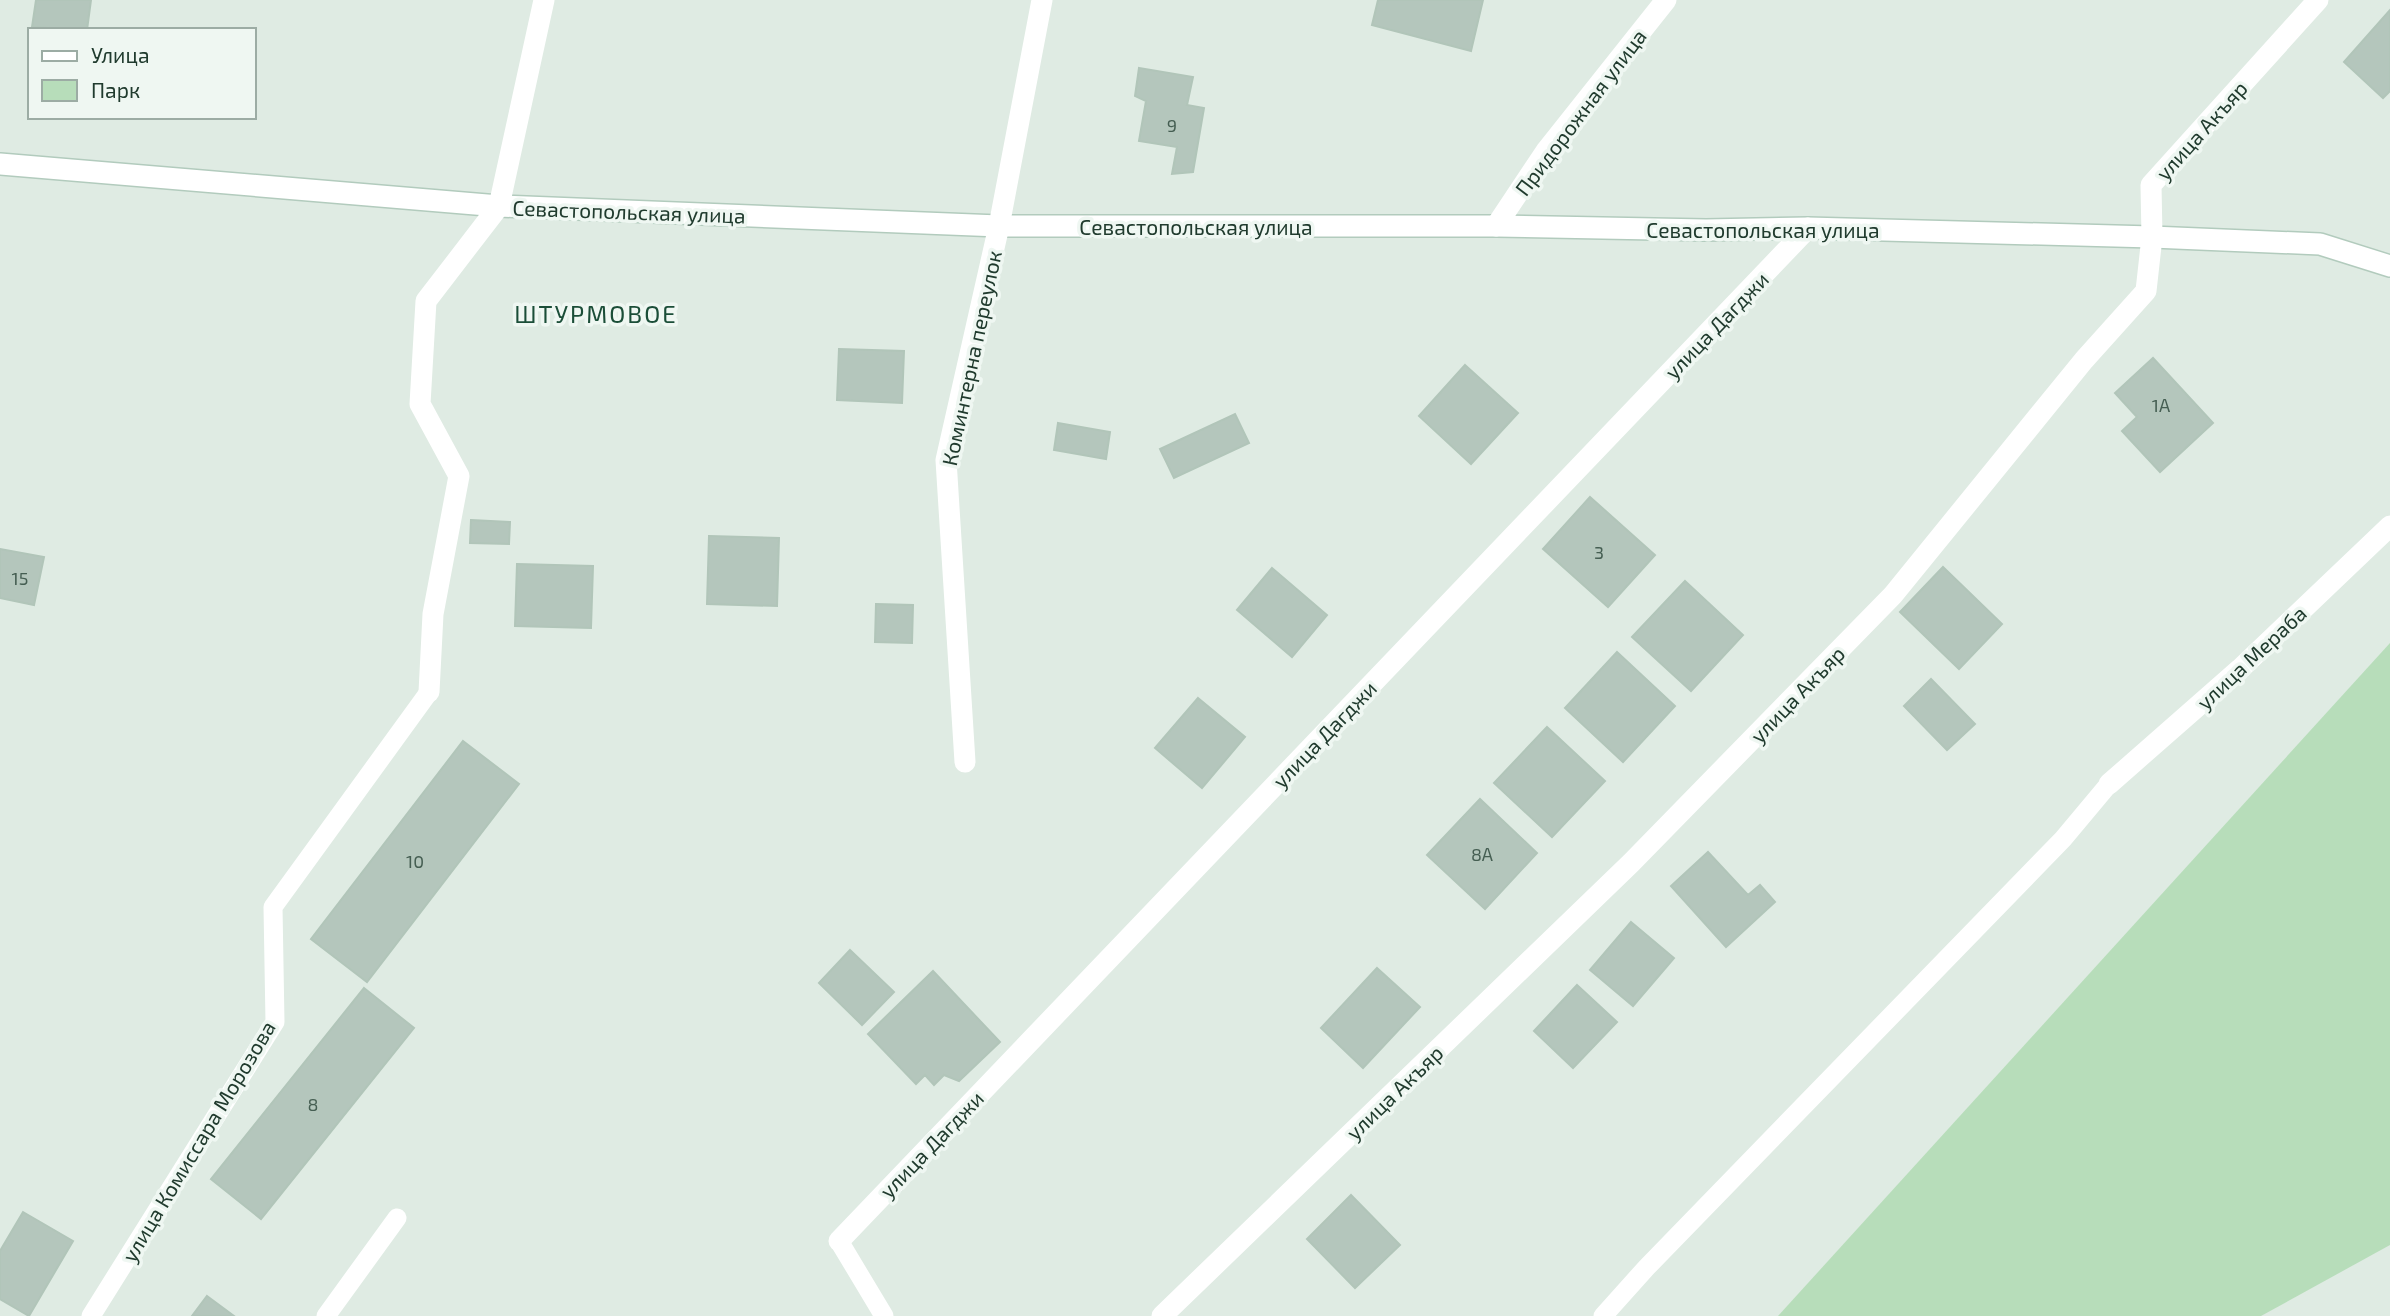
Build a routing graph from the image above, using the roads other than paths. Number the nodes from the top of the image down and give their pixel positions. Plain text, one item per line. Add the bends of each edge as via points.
1 (544, 0) edge
2 (1042, 0) edge
3 (1666, 0) edge
4 (2318, 0) edge
5 (0, 164) edge
6 (499, 206) junction
7 (999, 226) junction
8 (1496, 226) junction
9 (1808, 228) junction
10 (2152, 237) junction
11 (2390, 266) edge
12 (2390, 526) edge
13 (429, 692) joint
14 (965, 762) dead end
15 (2109, 784) joint
16 (397, 1218) dead end
17 (839, 1241) joint
18 (91, 1316) edge
19 (326, 1316) edge
20 (884, 1316) edge
21 (1162, 1316) edge
22 (1603, 1316) edge

1 - 6 street
2 - 7 street, Коминтерна переулок
3 - 8 street, Придорожная улица via 1546,151
4 - 10 street, улица Акъяр via 2151,185
5 - 6 street, Севастопольская улица
6 - 7 street, Севастопольская улица
6 - 13 street, улица Комиссара Морозова via 426,302 420,404 459,476 433,614
7 - 8 street, Севастопольская улица
7 - 14 street, Коминтерна переулок via 946,460
8 - 9 street, Севастопольская улица
9 - 10 street, Севастопольская улица
9 - 17 street, улица Дагджи
10 - 11 street, Севастопольская улица via 2320,244
10 - 21 street, улица Акъяр via 2146,291 2084,360 1893,595 1631,863
12 - 15 street, улица Мераба
13 - 18 lane, улица Комиссара Морозова via 272,907 275,1021
15 - 22 lane via 2063,839
16 - 19 lane
17 - 20 lane

